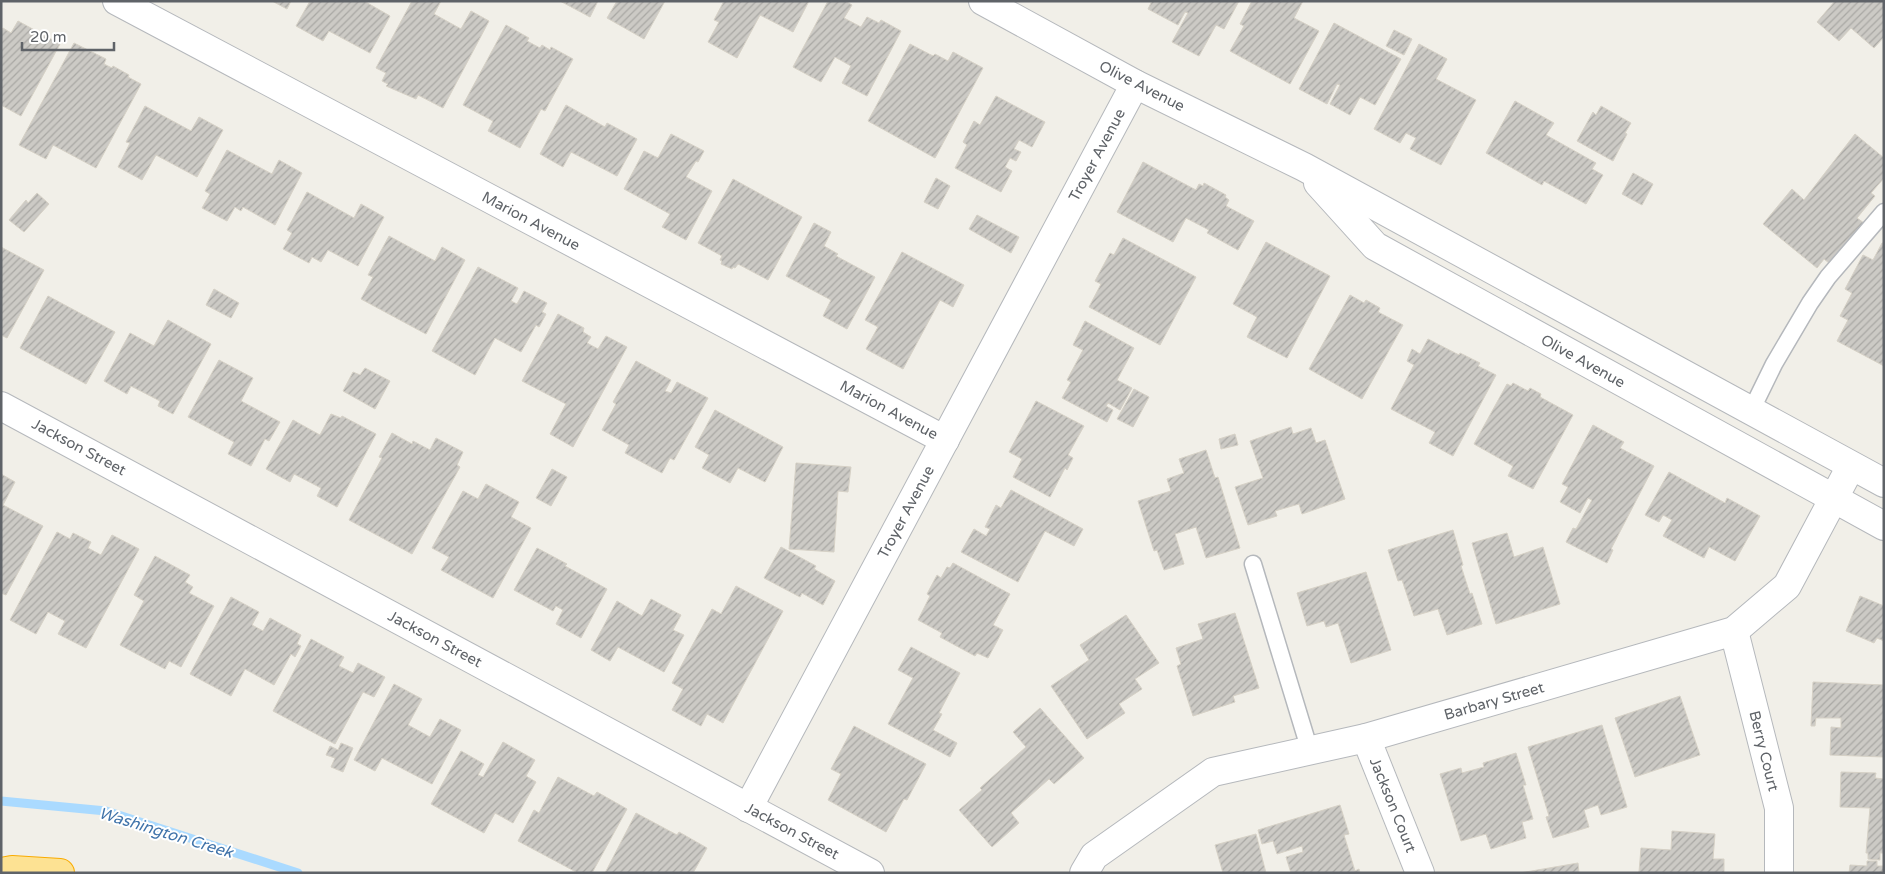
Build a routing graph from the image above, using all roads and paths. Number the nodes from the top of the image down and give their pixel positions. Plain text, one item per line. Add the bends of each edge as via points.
1 (117, 1) edge
2 (983, 1) edge
3 (1135, 84) junction
4 (1304, 167) junction
5 (1884, 212) edge
6 (1, 406) edge
7 (1751, 411) junction
8 (945, 440) junction
9 (1851, 466) junction
10 (1884, 482) edge
11 (1833, 499) junction
12 (1884, 526) edge
13 (1254, 564) dead end
14 (1734, 631) junction
15 (1366, 738) junction
16 (1310, 751) junction
17 (748, 808) junction
18 (1, 872) edge
19 (60, 873) edge
20 (870, 873) edge
21 (1084, 873) edge
22 (1420, 873) edge
23 (1779, 873) edge

1 - 8 street, Marion Avenue
2 - 3 street, Olive Avenue
3 - 4 street, Olive Avenue
3 - 8 street, Troyer Avenue
4 - 7 street, Olive Avenue
4 - 11 street, Olive Avenue via 1375,246
5 - 7 lane via 1810,303
6 - 17 street, Jackson Street
7 - 9 street, Olive Avenue
8 - 17 street, Troyer Avenue
9 - 10 street, Olive Avenue
9 - 11 street, Barbary Street
11 - 12 street, Olive Avenue
11 - 14 street, Barbary Street via 1787,586
13 - 16 lane
14 - 15 street, Barbary Street
14 - 23 street, Berry Court via 1779,808
15 - 16 street, Barbary Street
15 - 22 street, Jackson Court
16 - 21 street, Barbary Street via 1213,772 1094,856
17 - 20 street, Jackson Street
18 - 19 highway

